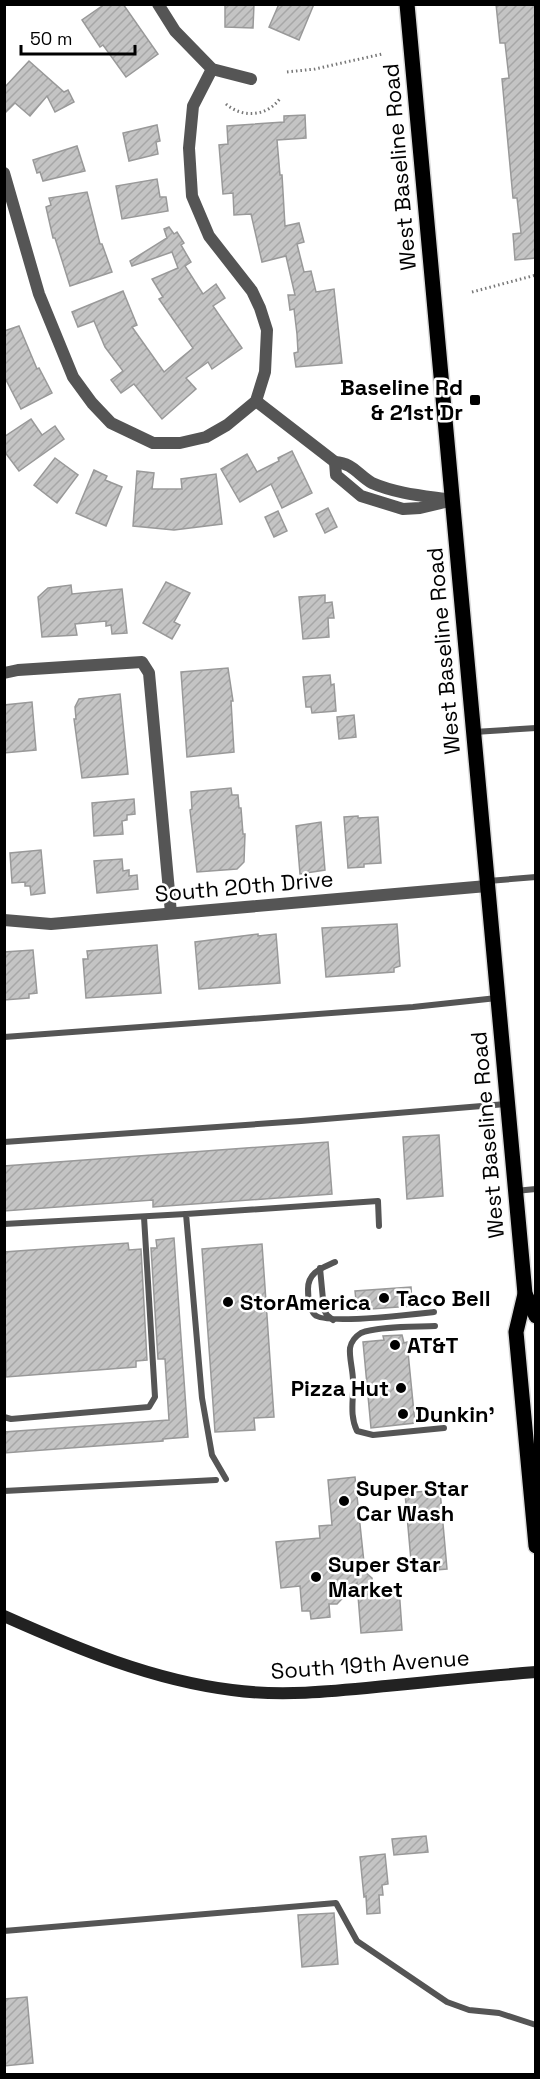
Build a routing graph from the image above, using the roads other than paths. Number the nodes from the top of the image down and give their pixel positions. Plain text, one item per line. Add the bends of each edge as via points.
1 (158, 4) edge
2 (407, 4) edge
3 (212, 69) junction
4 (251, 79) dead end
5 (4, 173) edge
6 (256, 401) junction
7 (335, 462) junction
8 (371, 482) junction
9 (361, 496) junction
10 (452, 500) junction
11 (4, 673) edge
12 (536, 728) edge
13 (473, 732) junction
14 (536, 877) edge
15 (487, 883) junction
16 (171, 913) junction
17 (4, 920) edge
18 (497, 998) junction
19 (4, 1037) edge
20 (507, 1104) junction
21 (4, 1142) edge
22 (536, 1189) edge
23 (515, 1191) junction
24 (186, 1214) junction
25 (144, 1217) junction
26 (4, 1224) edge
27 (379, 1226) dead end
28 (335, 1262) dead end
29 (321, 1268) junction
30 (525, 1294) junction
31 (434, 1312) dead end
32 (536, 1316) edge
33 (333, 1320) junction
34 (435, 1326) dead end
35 (4, 1417) edge
36 (444, 1428) dead end
37 (216, 1479) dead end
38 (226, 1479) dead end
39 (4, 1491) edge
40 (536, 1546) edge
41 (4, 1616) edge
42 (536, 1672) edge
43 (4, 1930) edge
44 (536, 2025) edge

1 - 3 street via 175,31
2 - 10 main road, West Baseline Road
3 - 4 street
3 - 6 street via 193,106 189,148 192,196 209,236 252,291 267,330 265,372
5 - 6 street via 39,294 73,377 111,423 153,443 180,443 206,437
6 - 7 street
7 - 8 street via 346,463
7 - 9 street via 336,475
8 - 9 street
8 - 10 street via 408,494
9 - 10 street via 403,509
10 - 13 main road, West Baseline Road
11 - 16 street via 142,662 149,673
12 - 13 lane
13 - 15 main road, West Baseline Road
14 - 15 lane
15 - 16 street, South 20th Drive
15 - 18 main road, West Baseline Road
16 - 17 street, South 20th Drive via 51,924
18 - 19 lane
18 - 20 main road, West Baseline Road
20 - 21 lane
20 - 23 main road, West Baseline Road
22 - 23 lane
23 - 30 main road, West Baseline Road
24 - 25 lane
24 - 27 lane via 378,1201
24 - 38 lane via 202,1398 212,1455
25 - 26 lane
25 - 35 lane via 153,1402 149,1407
28 - 29 lane
29 - 33 lane via 324,1310
29 - 33 lane via 309,1281 309,1302 315,1315
30 - 32 main road, West Baseline Road
30 - 40 main road, West Baseline Road via 516,1333
31 - 33 lane
34 - 36 lane via 376,1330 355,1337 350,1347 351,1410 357,1431 365,1434
37 - 39 lane
41 - 42 main road, South 19th Avenue via 136,1670 233,1691 318,1692
43 - 44 lane via 336,1903 357,1941 447,2002

